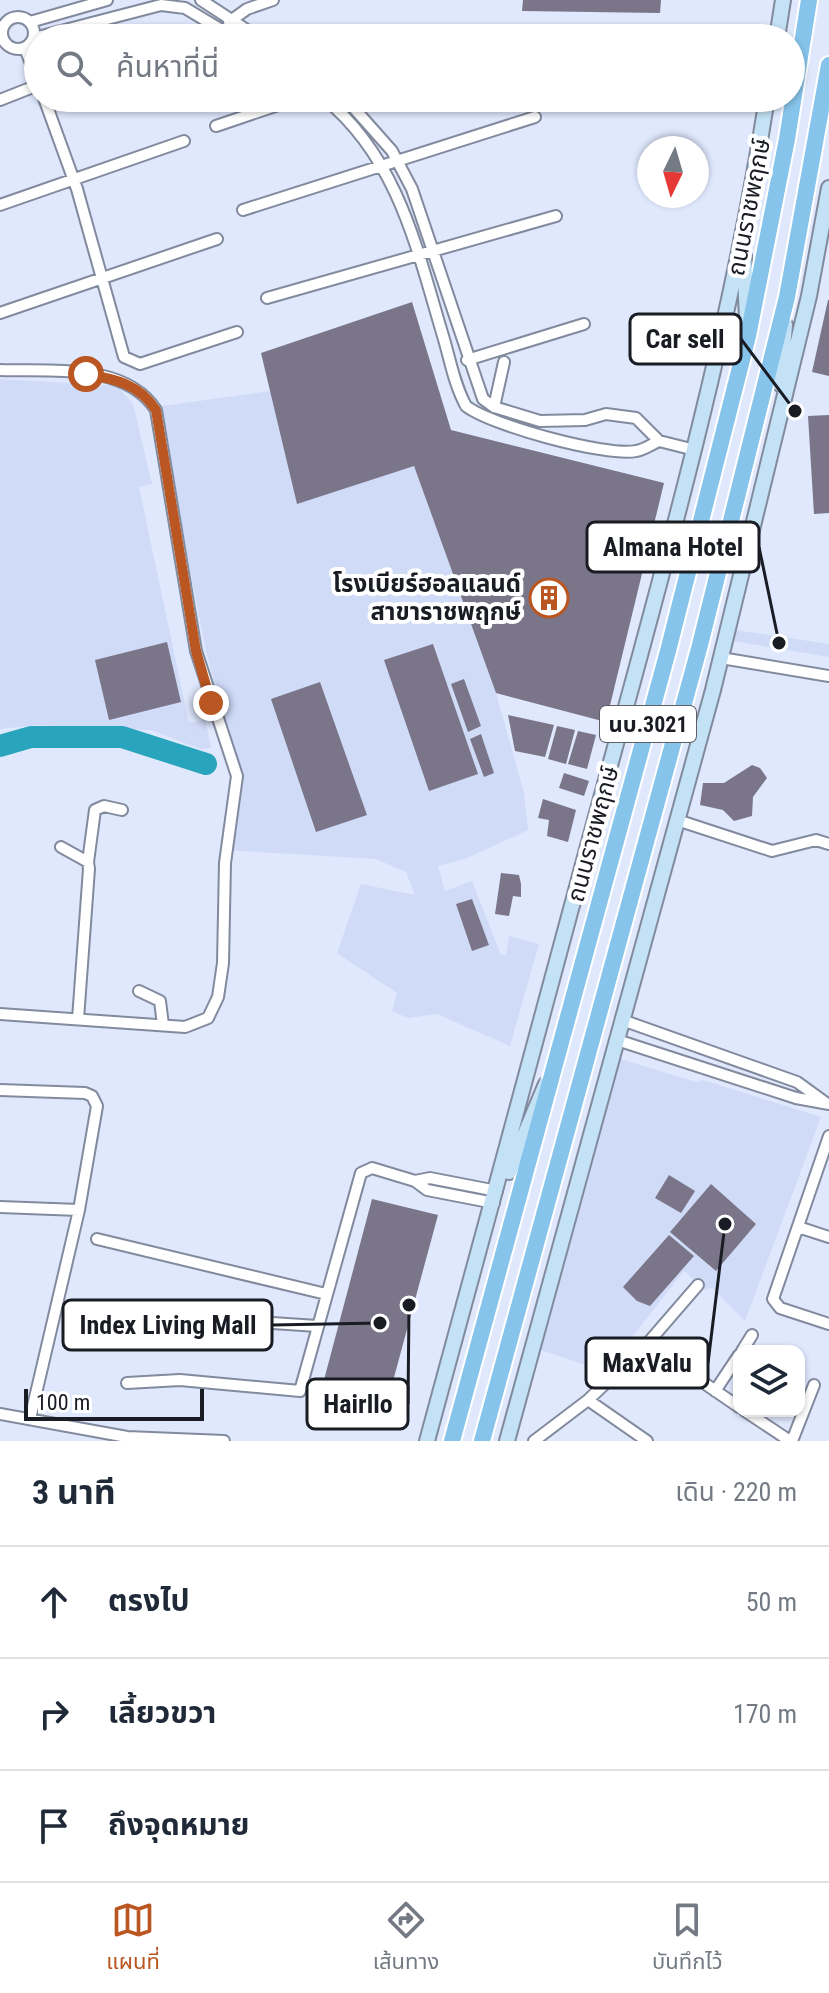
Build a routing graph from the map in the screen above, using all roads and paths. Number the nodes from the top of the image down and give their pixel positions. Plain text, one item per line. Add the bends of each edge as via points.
1 (107, 0) edge
2 (201, 0) edge
3 (273, 0) edge
4 (783, 0) edge
5 (809, 0) edge
6 (233, 19) junction
7 (30, 22) joint
8 (88, 24) edge
9 (212, 24) edge
10 (228, 24) edge
11 (240, 24) edge
12 (779, 24) edge
13 (805, 25) edge
14 (1, 33) edge
15 (24, 48) edge
16 (829, 65) edge
17 (24, 90) edge
18 (0, 100) edge
19 (49, 112) edge
20 (258, 112) edge
21 (338, 112) edge
22 (357, 112) edge
23 (765, 112) edge
24 (791, 112) edge
25 (535, 117) dead end
26 (216, 126) dead end
27 (184, 141) dead end
28 (399, 161) junction
29 (385, 166) junction
30 (73, 180) junction
31 (829, 188) edge
32 (0, 205) edge
33 (243, 210) dead end
34 (556, 216) dead end
35 (743, 237) junction
36 (217, 239) dead end
37 (434, 253) junction
38 (418, 257) junction
39 (104, 279) junction
40 (787, 297) junction
41 (267, 298) dead end
42 (0, 313) edge
43 (584, 324) dead end
44 (237, 332) dead end
45 (748, 336) junction
46 (468, 362) junction
47 (504, 362) dead end
48 (0, 370) edge
49 (452, 370) junction
50 (494, 407) junction
51 (777, 423) junction
52 (659, 441) junction
53 (695, 450) junction
54 (721, 658) junction
55 (829, 676) edge
56 (122, 810) dead end
57 (677, 820) junction
58 (829, 844) edge
59 (61, 847) dead end
60 (88, 862) junction
61 (139, 991) dead end
62 (0, 1014) edge
63 (78, 1019) junction
64 (622, 1020) junction
65 (163, 1025) junction
66 (621, 1042) junction
67 (712, 1050) junction
68 (705, 1069) junction
69 (553, 1073) junction
70 (0, 1090) edge
71 (827, 1104) edge
72 (828, 1142) edge
73 (495, 1201) junction
74 (0, 1207) edge
75 (79, 1210) junction
76 (798, 1227) junction
77 (829, 1237) edge
78 (97, 1239) dead end
79 (698, 1285) dead end
80 (326, 1294) junction
81 (78, 1316) dead end
82 (829, 1324) edge
83 (317, 1326) junction
84 (752, 1335) dead end
85 (647, 1344) junction
86 (745, 1345) edge
87 (733, 1364) edge
88 (127, 1383) dead end
89 (814, 1385) dead end
90 (715, 1391) junction
91 (588, 1400) junction
92 (733, 1403) edge
93 (0, 1414) edge
94 (754, 1417) edge
95 (30, 1419) junction
96 (553, 1429) junction
97 (217, 1440) edge
98 (224, 1441) edge
99 (427, 1441) edge
100 (452, 1441) edge
101 (482, 1441) edge
102 (507, 1441) edge
103 (534, 1441) edge
104 (546, 1441) edge
105 (647, 1441) edge
106 (791, 1441) edge

1 - 7 street
2 - 6 street
3 - 6 street
4 - 12 main road
5 - 13 main road, ถนนราชพฤกษ์ / นบ.3021
6 - 10 street
6 - 11 street
7 - 14 street via 11,18
8 - 9 street via 161,5 185,8
14 - 15 street via 9,47
16 - 40 main road, นบ.3021
17 - 18 street
19 - 30 street
20 - 26 street
21 - 29 street
22 - 28 street
23 - 35 main road, ถนนราชพฤกษ์ / นบ.3021
24 - 45 main road, ถนนราชพฤกษ์ / นบ.3021
25 - 28 street
27 - 30 street
28 - 29 street
28 - 37 street
29 - 33 street
29 - 38 street
30 - 32 street
30 - 39 street
31 - 51 main road, นบ.3021
34 - 37 street
35 - 45 main road
35 - 53 main road, ถนนราชพฤกษ์ / นบ.3021
36 - 39 street
37 - 38 street
37 - 46 street
38 - 41 street
38 - 49 street
39 - 42 street
39 - 44 street via 124,357 130,362 140,364
40 - 51 main road
40 - 101 main road, นบ.3021 via 700,645
43 - 46 street
45 - 69 main road, ถนนราชพฤกษ์ / นบ.3021
46 - 49 street
46 - 50 street via 483,399
47 - 50 street
48 - 65 street via 117,379 147,397 156,410 196,651 237,776 215,1007 208,1018 192,1026
49 - 52 street via 466,406 494,423 607,450 635,451
50 - 52 street via 540,421 606,414 636,418
51 - 54 main road, นบ.3021
52 - 53 street
53 - 73 main road, ถนนราชพฤกษ์ / นบ.3021
54 - 55 street
54 - 57 main road, นบ.3021
56 - 60 street via 95,810
57 - 58 street via 772,851 816,840
57 - 64 main road, นบ.3021
59 - 60 street
60 - 63 street
61 - 65 street via 160,1001
62 - 63 street
63 - 65 street
64 - 66 main road, นบ.3021
64 - 67 street
66 - 68 street
66 - 102 main road, นบ.3021
67 - 68 street
67 - 71 street via 797,1082
68 - 71 street
69 - 73 main road
69 - 100 main road, ถนนราชพฤกษ์ / นบ.3021
70 - 75 street via 92,1096 97,1113
72 - 76 street
73 - 80 street via 427,1190 372,1168 361,1173
73 - 99 main road, ถนนราชพฤกษ์ / นบ.3021
74 - 75 street
75 - 95 street
76 - 77 street
76 - 82 street via 774,1302
78 - 80 street
79 - 85 street
80 - 83 street
81 - 83 street
83 - 88 street via 300,1391 180,1380
84 - 86 street
85 - 90 street
85 - 91 street
87 - 90 street
89 - 106 street
90 - 92 street
91 - 96 street
91 - 105 street
93 - 95 street
94 - 106 street
95 - 97 street via 127,1437
96 - 103 street
96 - 104 street
97 - 98 street

